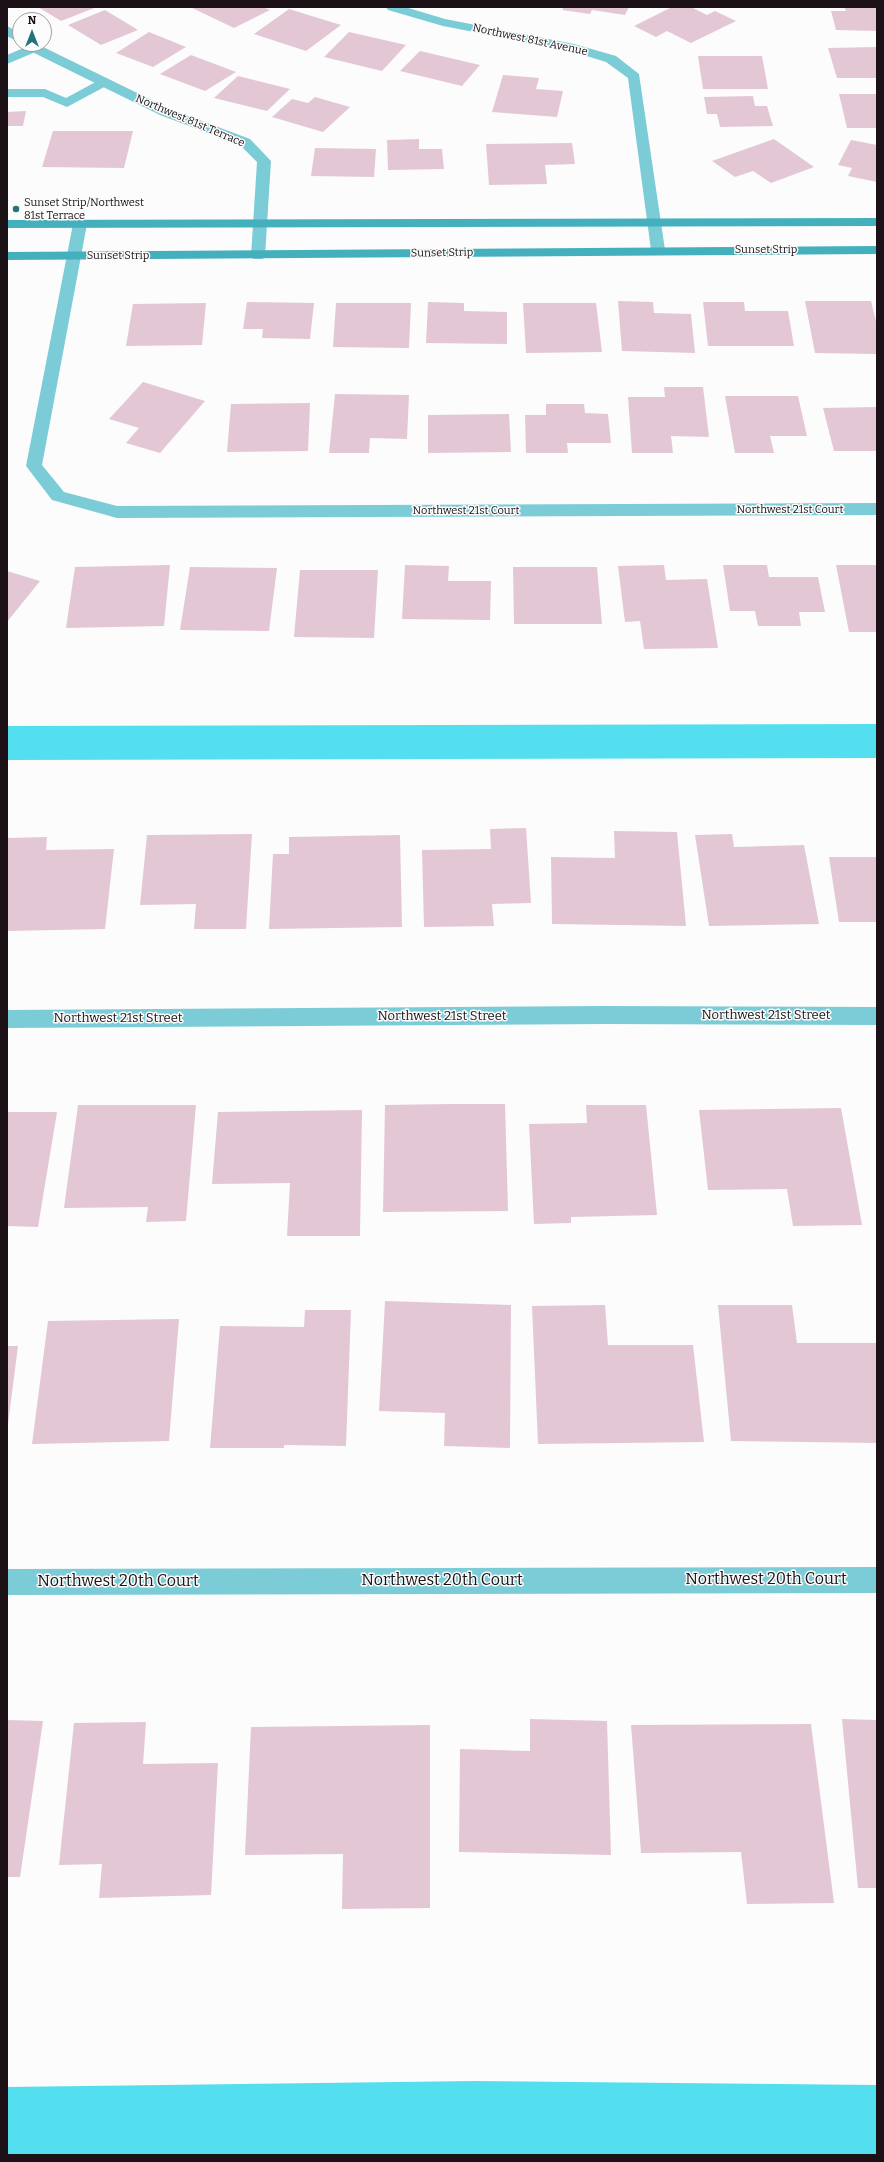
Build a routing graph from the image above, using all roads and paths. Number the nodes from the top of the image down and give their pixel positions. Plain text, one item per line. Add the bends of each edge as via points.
1 (392, 7) edge
2 (20, 52) edge
3 (42, 52) edge
4 (7, 60) edge
5 (103, 82) junction
6 (7, 93) edge
7 (877, 222) edge
8 (654, 223) junction
9 (7, 224) edge
10 (80, 224) junction
11 (261, 224) junction
12 (658, 250) junction
13 (877, 250) edge
14 (7, 256) edge
15 (73, 256) junction
16 (258, 256) junction
17 (877, 509) edge
18 (877, 1016) edge
19 (7, 1019) edge
20 (877, 1580) edge
21 (7, 1582) edge

1 - 8 street, Northwest 81st Avenue via 443,22 569,47 611,59 634,77
2 - 4 street
3 - 5 street, Northwest 81st Terrace
5 - 6 street via 67,102 45,93
5 - 11 street, Northwest 81st Terrace via 165,112 245,142 264,161
7 - 8 street
8 - 11 street
8 - 12 street, Northwest 81st Avenue
9 - 10 street
10 - 11 street
10 - 15 street
11 - 16 street, Northwest 81st Terrace
12 - 13 street, Sunset Strip
12 - 16 street, Sunset Strip
14 - 15 street, Sunset Strip
15 - 16 street, Sunset Strip
15 - 17 street, Northwest 21st Court via 34,466 58,496 117,512
18 - 19 street, Northwest 21st Street
20 - 21 street, Northwest 20th Court

